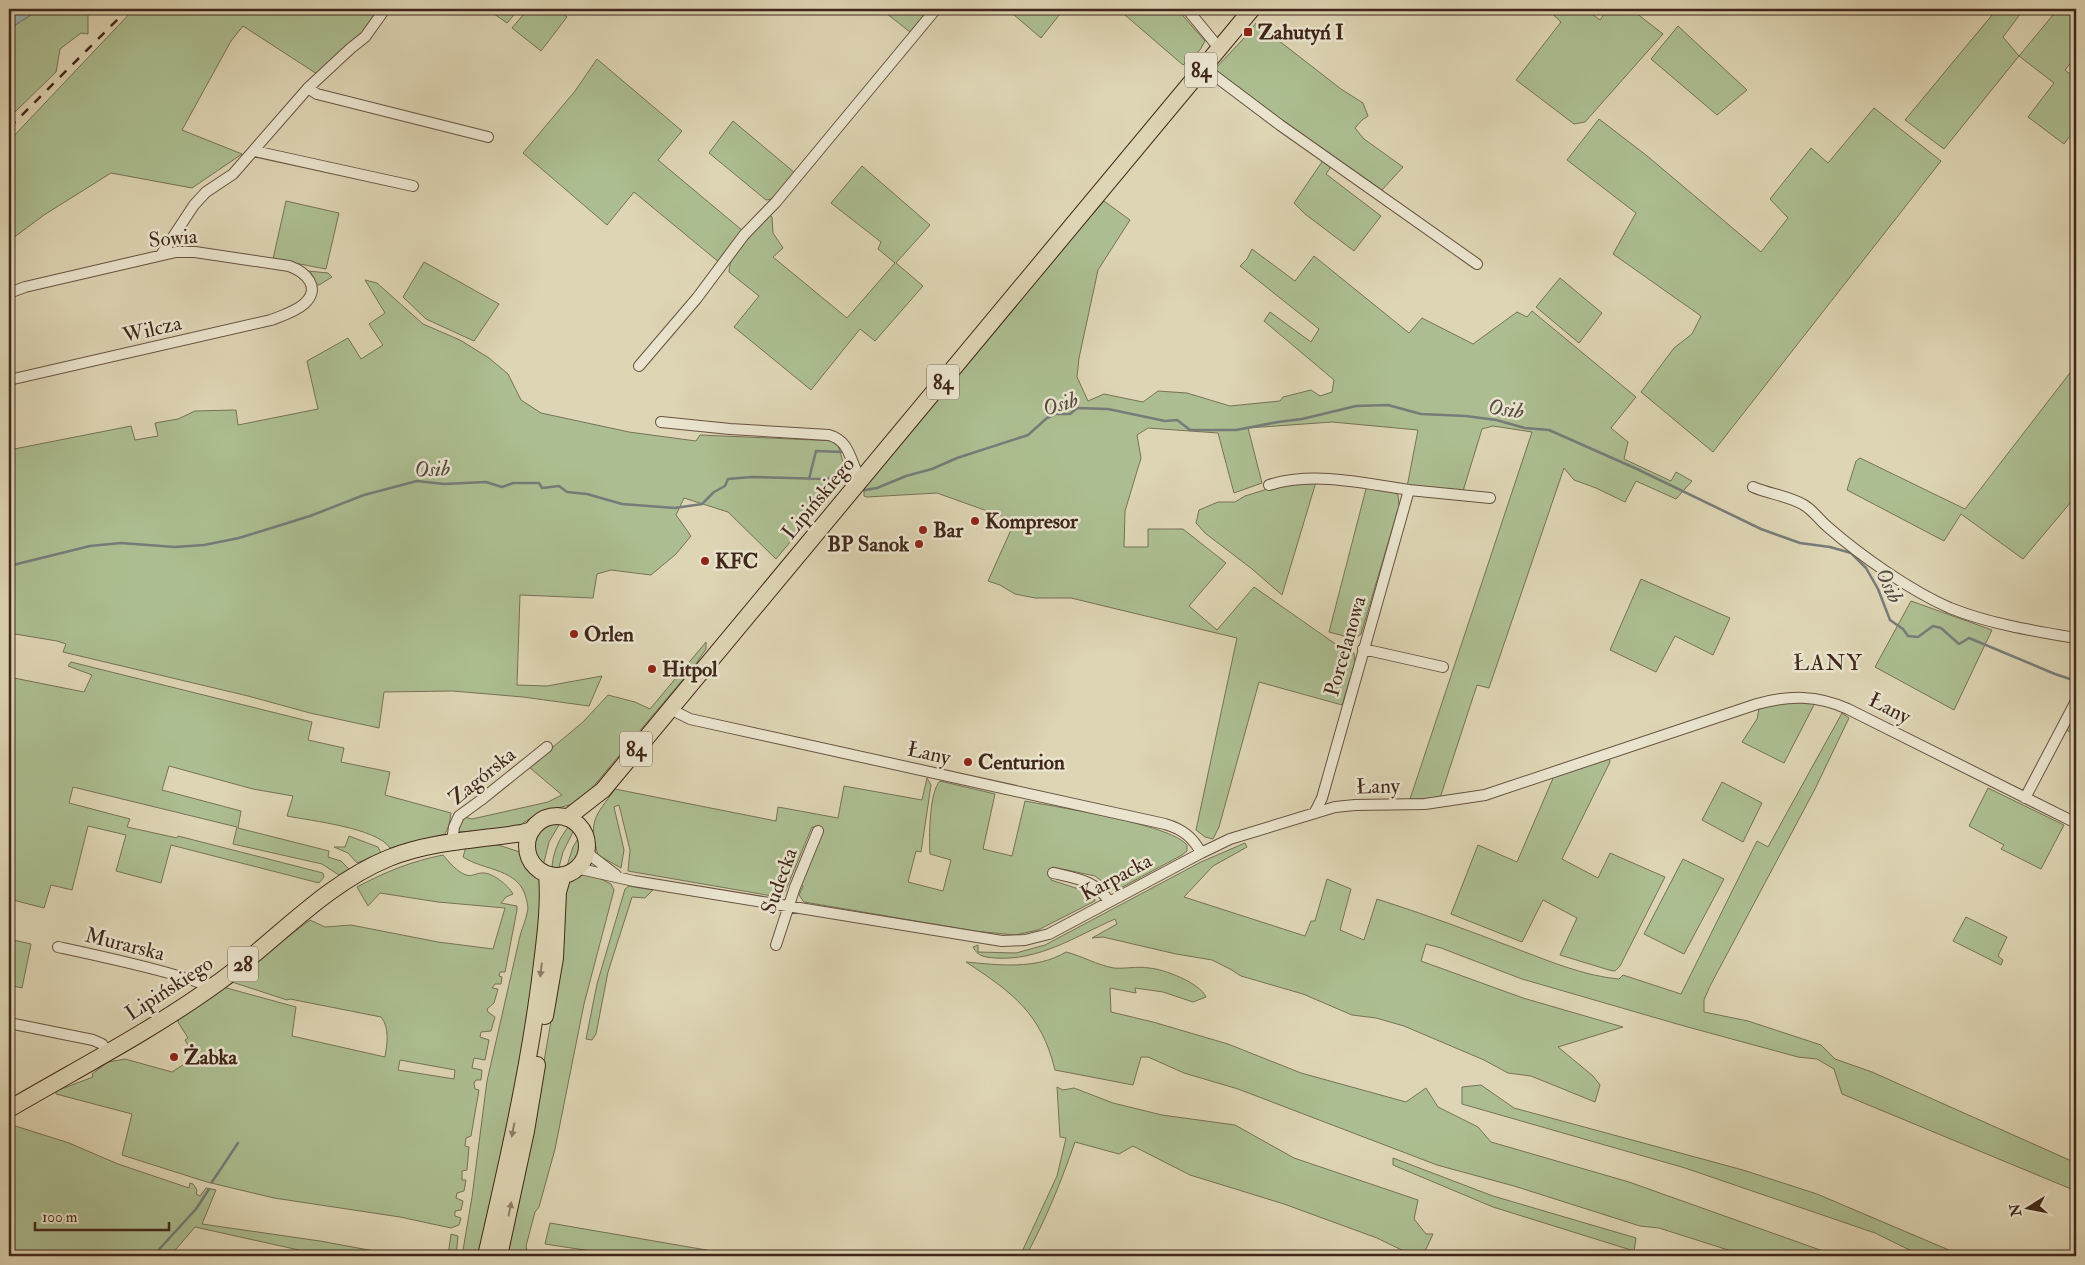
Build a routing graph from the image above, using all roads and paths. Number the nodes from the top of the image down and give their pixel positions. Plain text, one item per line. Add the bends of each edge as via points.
1 (385, 9) edge
2 (936, 9) edge
3 (1187, 9) edge
4 (1252, 9) edge
5 (1219, 48) junction
6 (1203, 67) junction
7 (308, 88) junction
8 (488, 137) dead end
9 (254, 151) junction
10 (413, 186) dead end
11 (161, 255) junction
12 (1477, 264) dead end
13 (9, 293) edge
14 (301, 306) joint
15 (638, 366) dead end
16 (9, 380) edge
17 (661, 422) dead end
18 (861, 480) junction
19 (1269, 484) dead end
20 (1753, 487) dead end
21 (1409, 490) junction
22 (1490, 498) dead end
23 (2076, 638) edge
24 (1363, 649) junction
25 (1443, 667) dead end
26 (2076, 701) edge
27 (670, 709) junction
28 (548, 747) dead end
29 (603, 790) junction
30 (2025, 798) junction
31 (1315, 812) junction
32 (567, 818) junction
33 (2076, 824) edge
34 (532, 830) junction
35 (581, 830) junction
36 (818, 831) dead end
37 (481, 839) junction
38 (452, 841) junction
39 (528, 852) junction
40 (586, 852) junction
41 (1201, 853) junction
42 (570, 872) junction
43 (1053, 873) dead end
44 (547, 874) junction
45 (619, 878) junction
46 (1109, 902) junction
47 (788, 906) junction
48 (776, 945) dead end
49 (58, 947) dead end
50 (210, 989) junction
51 (9, 1023) edge
52 (107, 1052) junction
53 (9, 1109) edge
54 (486, 1256) edge
55 (499, 1256) edge

1 - 7 street via 365,37
2 - 15 street via 776,202 744,235 697,298
3 - 5 street
4 - 5 main road, 84
5 - 6 main road, 84
6 - 12 street
6 - 18 main road, Lipińskiego / 84
7 - 8 street via 317,94
7 - 9 street
9 - 10 street
9 - 11 street via 233,174 206,192 194,205
11 - 13 street, Sowia
11 - 14 street, Sowia via 195,252 301,270 311,286 311,295
14 - 16 street, Wilcza via 271,320
17 - 18 street via 730,430 829,435 846,446
18 - 27 main road, Lipińskiego / 84
19 - 21 street via 1287,479 1347,480
20 - 23 street via 1803,504 1827,527 1897,578 1949,607 1999,623
21 - 22 street
21 - 24 street, Porcelanowa
24 - 25 street
24 - 31 street, Porcelanowa via 1322,798
26 - 30 street
27 - 29 main road, Lipińskiego / 84
27 - 41 street, Łany via 690,719 1177,827 1195,841
28 - 38 street, Zagórska via 459,816
29 - 32 main road, Lipińskiego / 84
29 - 35 main road, Lipińskiego / 84
30 - 31 street, Łany via 1835,703 1809,697 1790,697 1757,704 1485,795 1445,802 1355,805
30 - 33 street, Łany
31 - 41 street, Łany via 1230,839
32 - 34 main road, 28 via 547,818
32 - 35 main road
34 - 37 main road, Lipińskiego / 28
34 - 39 main road
35 - 40 main road
36 - 47 street, Sudecka
37 - 38 main road, Lipińskiego / 28
37 - 39 main road, Lipińskiego / 28 via 513,845
38 - 50 main road, Lipińskiego / 28 via 396,856 350,878
39 - 44 main road via 534,866
40 - 42 main road
40 - 45 street
41 - 46 street, Karpacka
42 - 44 main road
42 - 45 street, Karpacka
55 -> 42 main road via 526,1131 553,974 558,892
43 - 46 street via 1093,885
44 -> 54 main road via 546,921 533,1025
45 - 47 street, Karpacka
46 - 47 street, Karpacka via 1049,934 1002,941
47 - 48 street, Sudecka
49 - 50 street, Murarska via 183,978
50 - 52 main road, Lipińskiego / 28
51 - 52 street via 93,1040 102,1044
52 - 53 main road, Lipińskiego / 28

